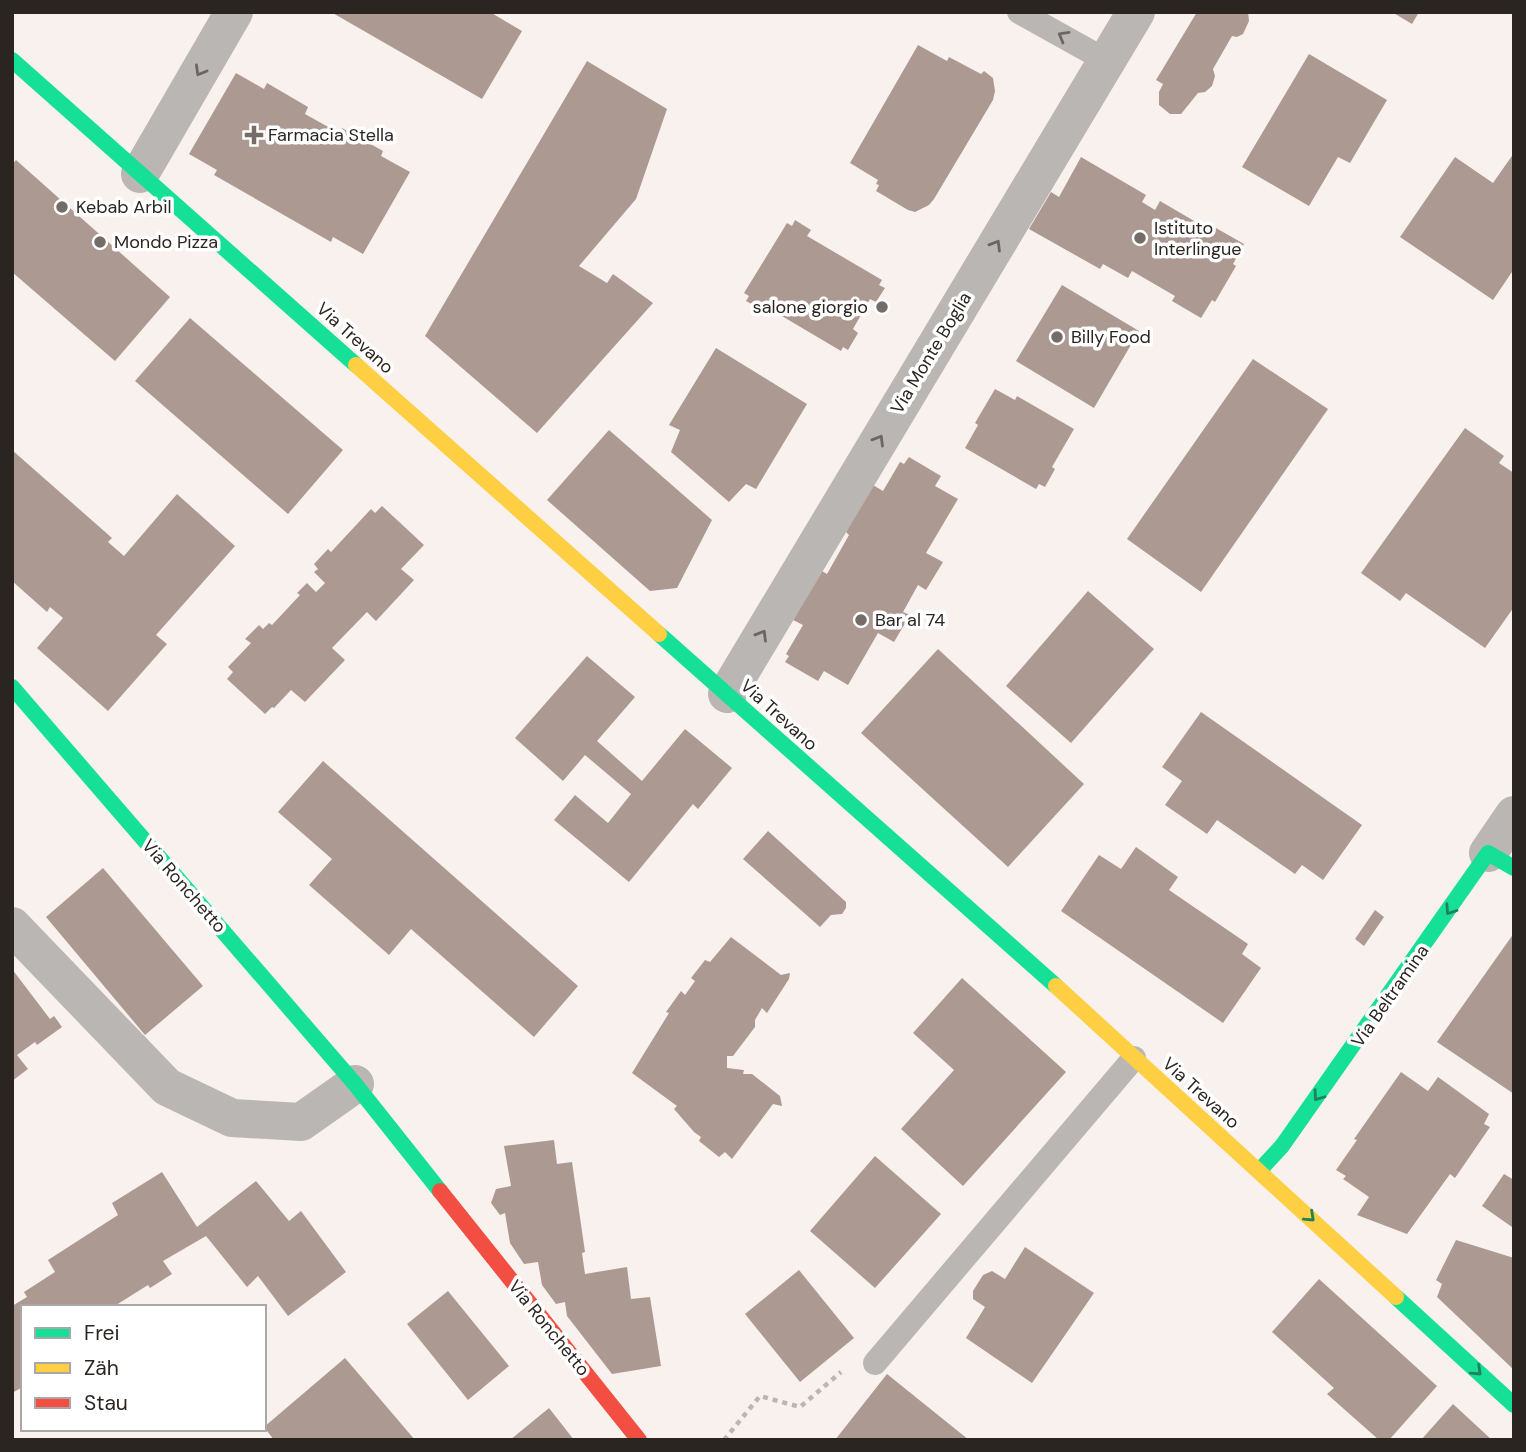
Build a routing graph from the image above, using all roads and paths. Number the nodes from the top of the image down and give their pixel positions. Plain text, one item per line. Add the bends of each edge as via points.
1 (234, 12) edge
2 (1019, 12) edge
3 (1136, 12) edge
4 (12, 61) edge
5 (1107, 61) junction
6 (140, 174) junction
7 (12, 687) edge
8 (727, 694) junction
9 (1514, 815) edge
10 (1501, 861) edge
11 (12, 926) edge
12 (1134, 1058) junction
13 (355, 1084) junction
14 (1259, 1171) junction
15 (875, 1363) joint
16 (1514, 1405) edge
17 (639, 1440) edge
18 (724, 1440) edge

1 -> 6 street
5 -> 2 lane
3 - 5 street, Via Monte Boglia
4 - 6 main road, Via Trevano
8 -> 5 street, Via Monte Boglia
6 - 8 main road, Via Trevano
7 - 13 main road, Via Ronchetto
8 - 12 main road, Via Trevano
9 - 10 street, Via Beltramina
10 -> 14 main road, Via Beltramina
11 - 13 street via 167,1087 232,1118 301,1122
12 - 14 main road, Via Trevano
12 - 15 lane
13 - 17 main road, Via Ronchetto
14 -> 16 main road, Via Trevano
15 - 18 path via 856,1359 800,1407 761,1396

